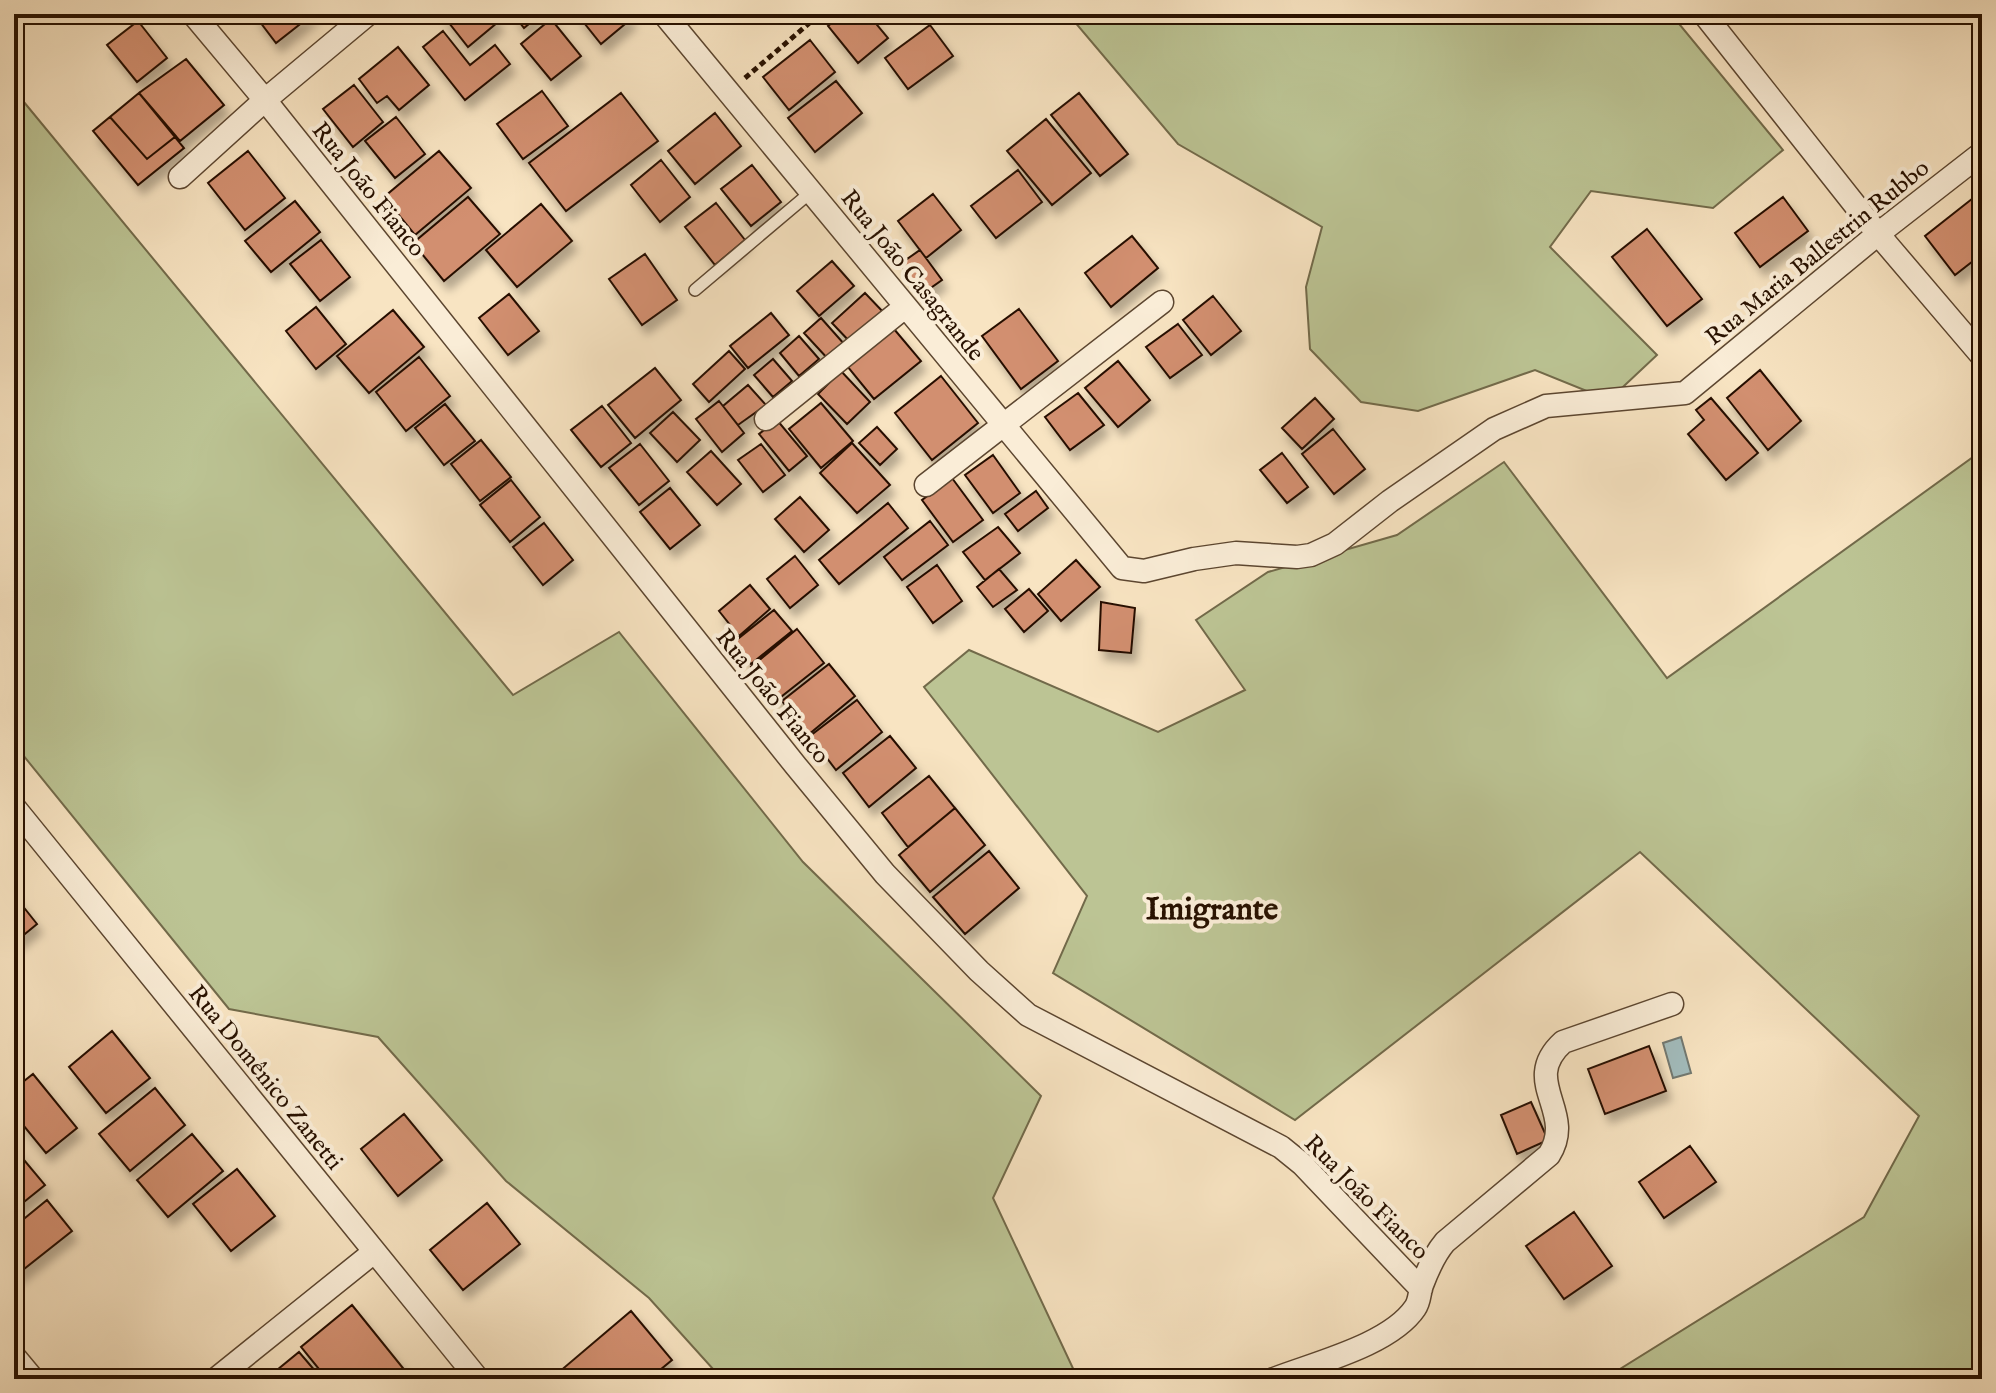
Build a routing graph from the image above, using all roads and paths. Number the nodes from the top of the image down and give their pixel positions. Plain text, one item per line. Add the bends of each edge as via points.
1 (193, 14) edge
2 (368, 14) edge
3 (664, 14) edge
4 (820, 14) edge
5 (1704, 14) edge
6 (729, 92) junction
7 (265, 100) junction
8 (1982, 153) edge
9 (180, 177) dead end
10 (811, 192) junction
11 (1878, 234) junction
12 (695, 290) dead end
13 (1162, 302) dead end
14 (905, 307) junction
15 (1982, 356) edge
16 (766, 419) dead end
17 (1002, 425) junction
18 (926, 485) dead end
19 (1122, 568) joint
20 (14, 807) edge
21 (1672, 1004) dead end
22 (374, 1252) junction
23 (1421, 1289) junction
24 (14, 1361) edge
25 (29, 1379) edge
26 (216, 1379) edge
27 (478, 1379) edge
28 (1274, 1379) edge

1 - 7 street, Rua João Fianco
2 - 7 street
3 - 6 street, Rua João Casagrande
4 - 6 path
5 - 11 street
6 - 10 street, Rua João Casagrande
7 - 9 street
7 - 23 street, Rua João Fianco via 885,874 1028,1015 1281,1147
8 - 11 street, Rua Maria Ballestrin Rubbo
10 - 12 lane
10 - 14 street, Rua João Casagrande
11 - 15 street
11 - 19 street, Rua Maria Ballestrin Rubbo via 1685,393 1546,406 1494,429 1335,544 1311,555 1236,553 1144,571
13 - 17 street
14 - 16 street
14 - 17 street, Rua João Casagrande
17 - 18 street
17 - 19 street, Rua João Casagrande
20 - 22 street, Rua Domênico Zanetti
21 - 23 street via 1563,1042 1554,1050 1544,1072 1558,1128 1556,1143 1549,1155 1445,1242
22 - 26 street
22 - 27 street, Rua Domênico Zanetti
23 - 28 street via 1407,1319 1382,1338
24 - 25 street

